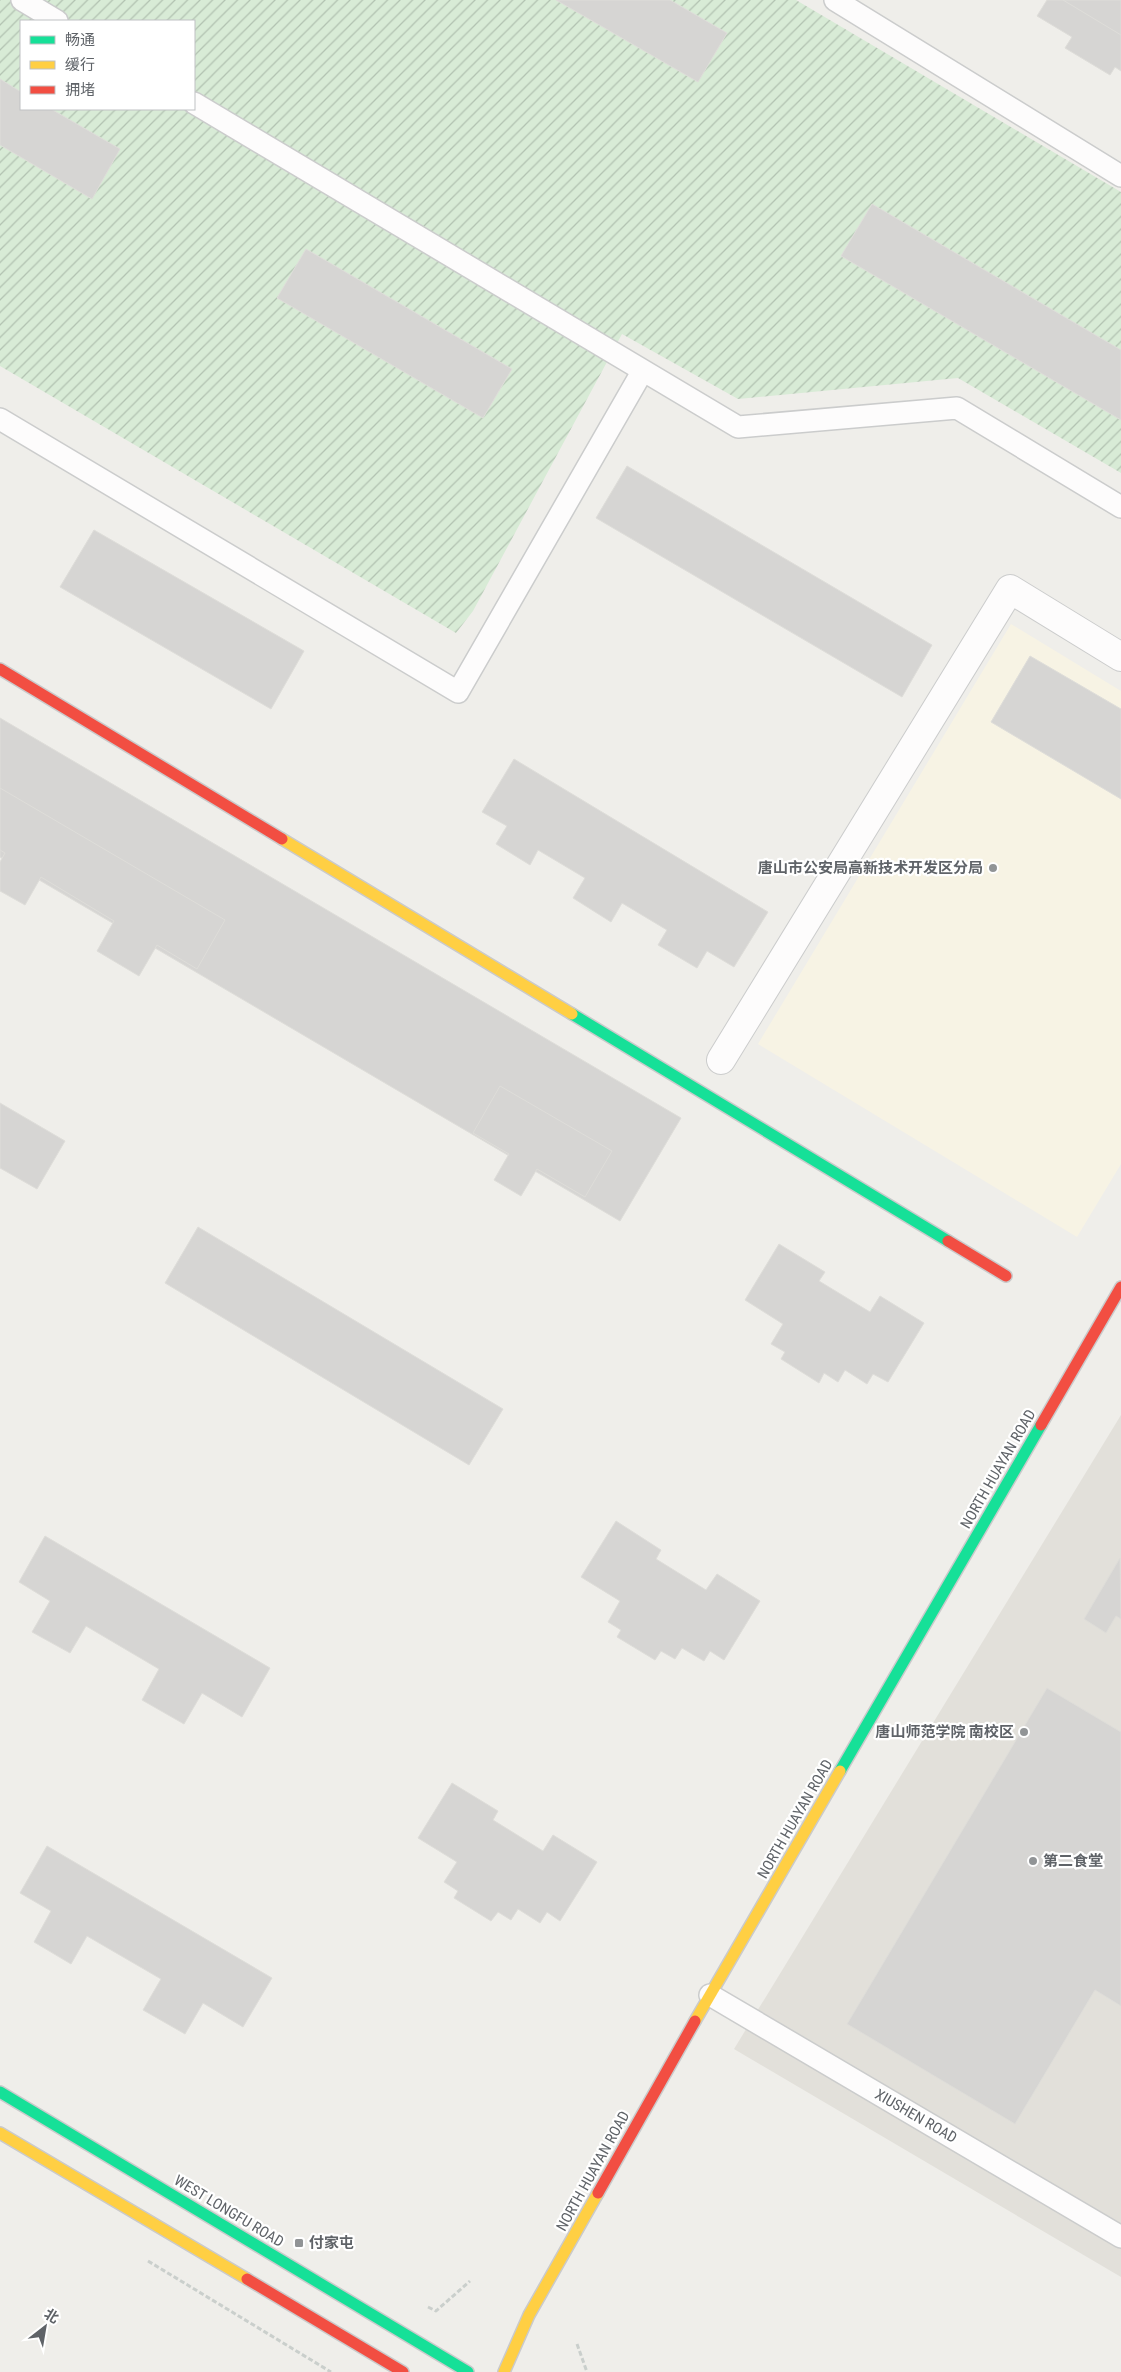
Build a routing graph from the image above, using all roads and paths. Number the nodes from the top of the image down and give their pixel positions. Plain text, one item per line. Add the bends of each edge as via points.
1 (22, 0) edge
2 (834, 0) edge
3 (55, 20) edge
4 (195, 104) edge
5 (1121, 176) edge
6 (642, 372) junction
7 (0, 419) edge
8 (1121, 508) edge
9 (1121, 657) edge
10 (0, 669) edge
11 (721, 1060) dead end
12 (1006, 1276) dead end
13 (1121, 1287) edge
14 (710, 1995) junction
15 (0, 2092) edge
16 (0, 2133) edge
17 (1121, 2237) edge
18 (577, 2344) dead end
19 (403, 2372) edge
20 (468, 2372) edge
21 (504, 2372) edge
22 (587, 2372) edge

1 - 3 lane
2 - 5 lane
4 - 6 lane
6 - 7 lane via 458,692
6 - 8 lane via 738,427 957,408
9 - 11 street via 1010,589
10 - 12 street
13 - 14 street, NORTH HUAYAN ROAD
14 - 17 lane, XIUSHEN ROAD
14 - 21 street, NORTH HUAYAN ROAD via 529,2315
15 - 20 street, WEST LONGFU ROAD
16 - 19 street
18 - 22 path

